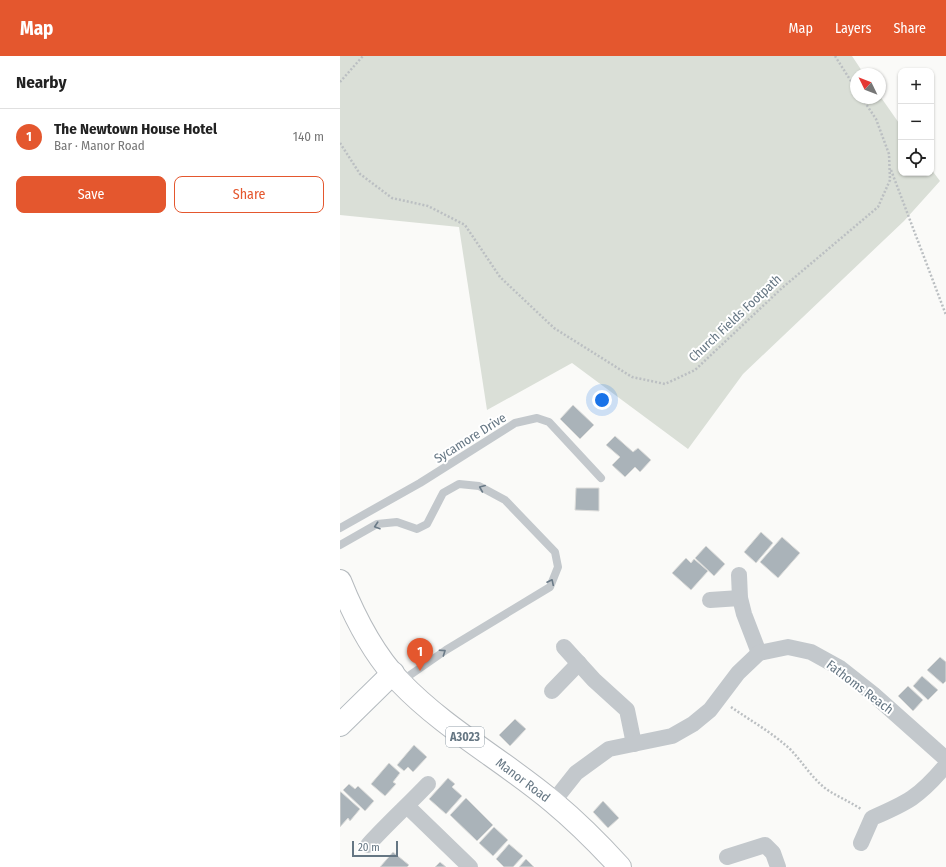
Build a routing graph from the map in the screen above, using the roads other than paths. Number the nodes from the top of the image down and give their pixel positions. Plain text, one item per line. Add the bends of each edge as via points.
1 (601, 478) dead end
2 (340, 528) edge
3 (340, 545) edge
4 (739, 575) dead end
5 (340, 581) edge
6 (740, 598) junction
7 (710, 600) dead end
8 (564, 646) dead end
9 (759, 653) junction
10 (579, 663) junction
11 (396, 678) junction
12 (552, 691) dead end
13 (340, 725) edge
14 (634, 744) junction
15 (946, 759) edge
16 (946, 765) edge
17 (428, 784) dead end
18 (553, 802) junction
19 (407, 806) junction
20 (861, 843) dead end
21 (368, 845) dead end
22 (727, 857) dead end
23 (470, 867) edge
24 (620, 867) edge
25 (778, 867) edge

1 - 2 lane, Sycamore Drive via 548,422 537,418 515,423 420,483
11 -> 3 lane via 550,587 558,567 555,552 505,500 479,486 459,484 443,493 427,524 417,529 397,522 377,524
4 - 6 street
5 - 11 main road, Manor Road / A3023 via 374,649
6 - 7 street
6 - 9 street
8 - 10 street
9 - 14 street via 738,673 710,710 693,724 672,736
9 - 15 street, Fathoms Reach via 788,647 811,652 840,668
10 - 12 street
10 - 14 street via 627,710
11 - 13 main road
11 - 18 main road, Manor Road / A3023 via 438,716
14 - 18 street via 609,749 576,773
16 - 20 street via 914,797 905,810 872,818
17 - 19 street
18 - 24 main road, Manor Road / A3023
19 - 21 street
19 - 23 street
22 - 25 street via 766,845 773,853

